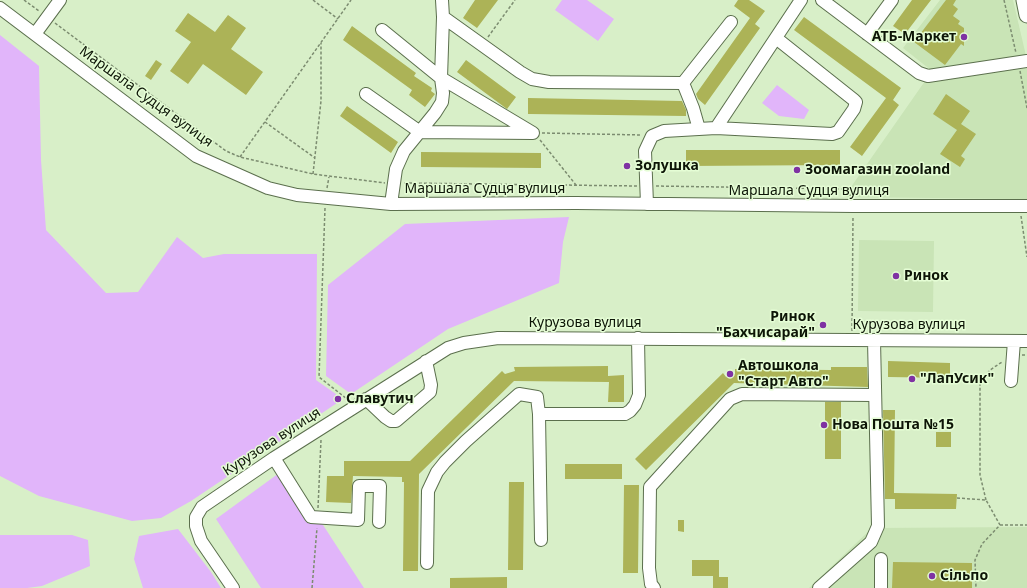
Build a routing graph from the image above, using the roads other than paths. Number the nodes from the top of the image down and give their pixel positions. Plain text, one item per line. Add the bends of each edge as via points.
1 (60, 0) edge
2 (442, 0) edge
3 (801, 0) edge
4 (822, 0) edge
5 (892, 0) edge
6 (1024, 0) edge
7 (0, 8) edge
8 (1027, 15) edge
9 (443, 17) junction
10 (730, 22) dead end
11 (382, 30) dead end
12 (35, 34) junction
13 (867, 34) junction
14 (776, 38) junction
15 (1027, 61) edge
16 (441, 78) junction
17 (683, 83) junction
18 (366, 94) dead end
19 (716, 128) junction
20 (699, 129) junction
21 (420, 132) junction
22 (391, 204) junction
23 (646, 204) junction
24 (1023, 206) edge
25 (638, 338) junction
26 (874, 340) junction
27 (1014, 341) junction
28 (1027, 341) edge
29 (426, 361) junction
30 (1011, 381) dead end
31 (874, 395) junction
32 (366, 398) junction
33 (539, 414) junction
34 (274, 458) junction
35 (379, 522) dead end
36 (541, 540) dead end
37 (881, 559) dead end
38 (427, 563) dead end
39 (233, 588) edge
40 (654, 588) edge
41 (819, 588) edge
42 (881, 588) edge

1 - 12 street
2 - 9 street
3 - 14 street
4 - 13 street
5 - 13 street
6 - 8 main road
7 - 12 street, Маршала Судця вулиця
9 - 16 street
9 - 17 street via 520,72 540,81
10 - 17 street
11 - 16 street
12 - 22 street, Маршала Судця вулиця via 196,156 268,188 297,196
13 - 15 street via 919,73 928,76
14 - 19 street
14 - 19 street via 856,102 841,129 832,134
16 - 21 street via 442,102
16 - 21 street via 533,133
17 - 20 street via 694,108
18 - 21 street
19 - 20 street
20 - 23 street via 664,131 652,136 645,151
21 - 22 street via 404,151 396,169
22 - 23 street, Маршала Судця вулиця
23 - 24 street, Маршала Судця вулиця
25 - 26 street, Курузова вулиця
25 - 29 street, Курузова вулиця via 498,338 448,348
25 - 33 street via 639,395 630,411 625,414
26 - 27 street, Курузова вулиця
26 - 31 street
27 - 28 street, Курузова вулиця
27 - 30 street
29 - 32 street, Курузова вулиця
29 - 32 street via 430,392 396,421 390,421
31 - 40 street via 742,394 730,399 650,488 649,568
31 - 41 street via 878,526 871,542
32 - 34 street, Курузова вулиця
33 - 36 street
33 - 38 street via 537,398 521,394 516,396 466,441 437,472 428,492
34 - 35 street via 311,517 358,520 360,486 380,486
34 - 39 street, Курузова вулиця via 213,498 196,517 201,541
37 - 42 street

